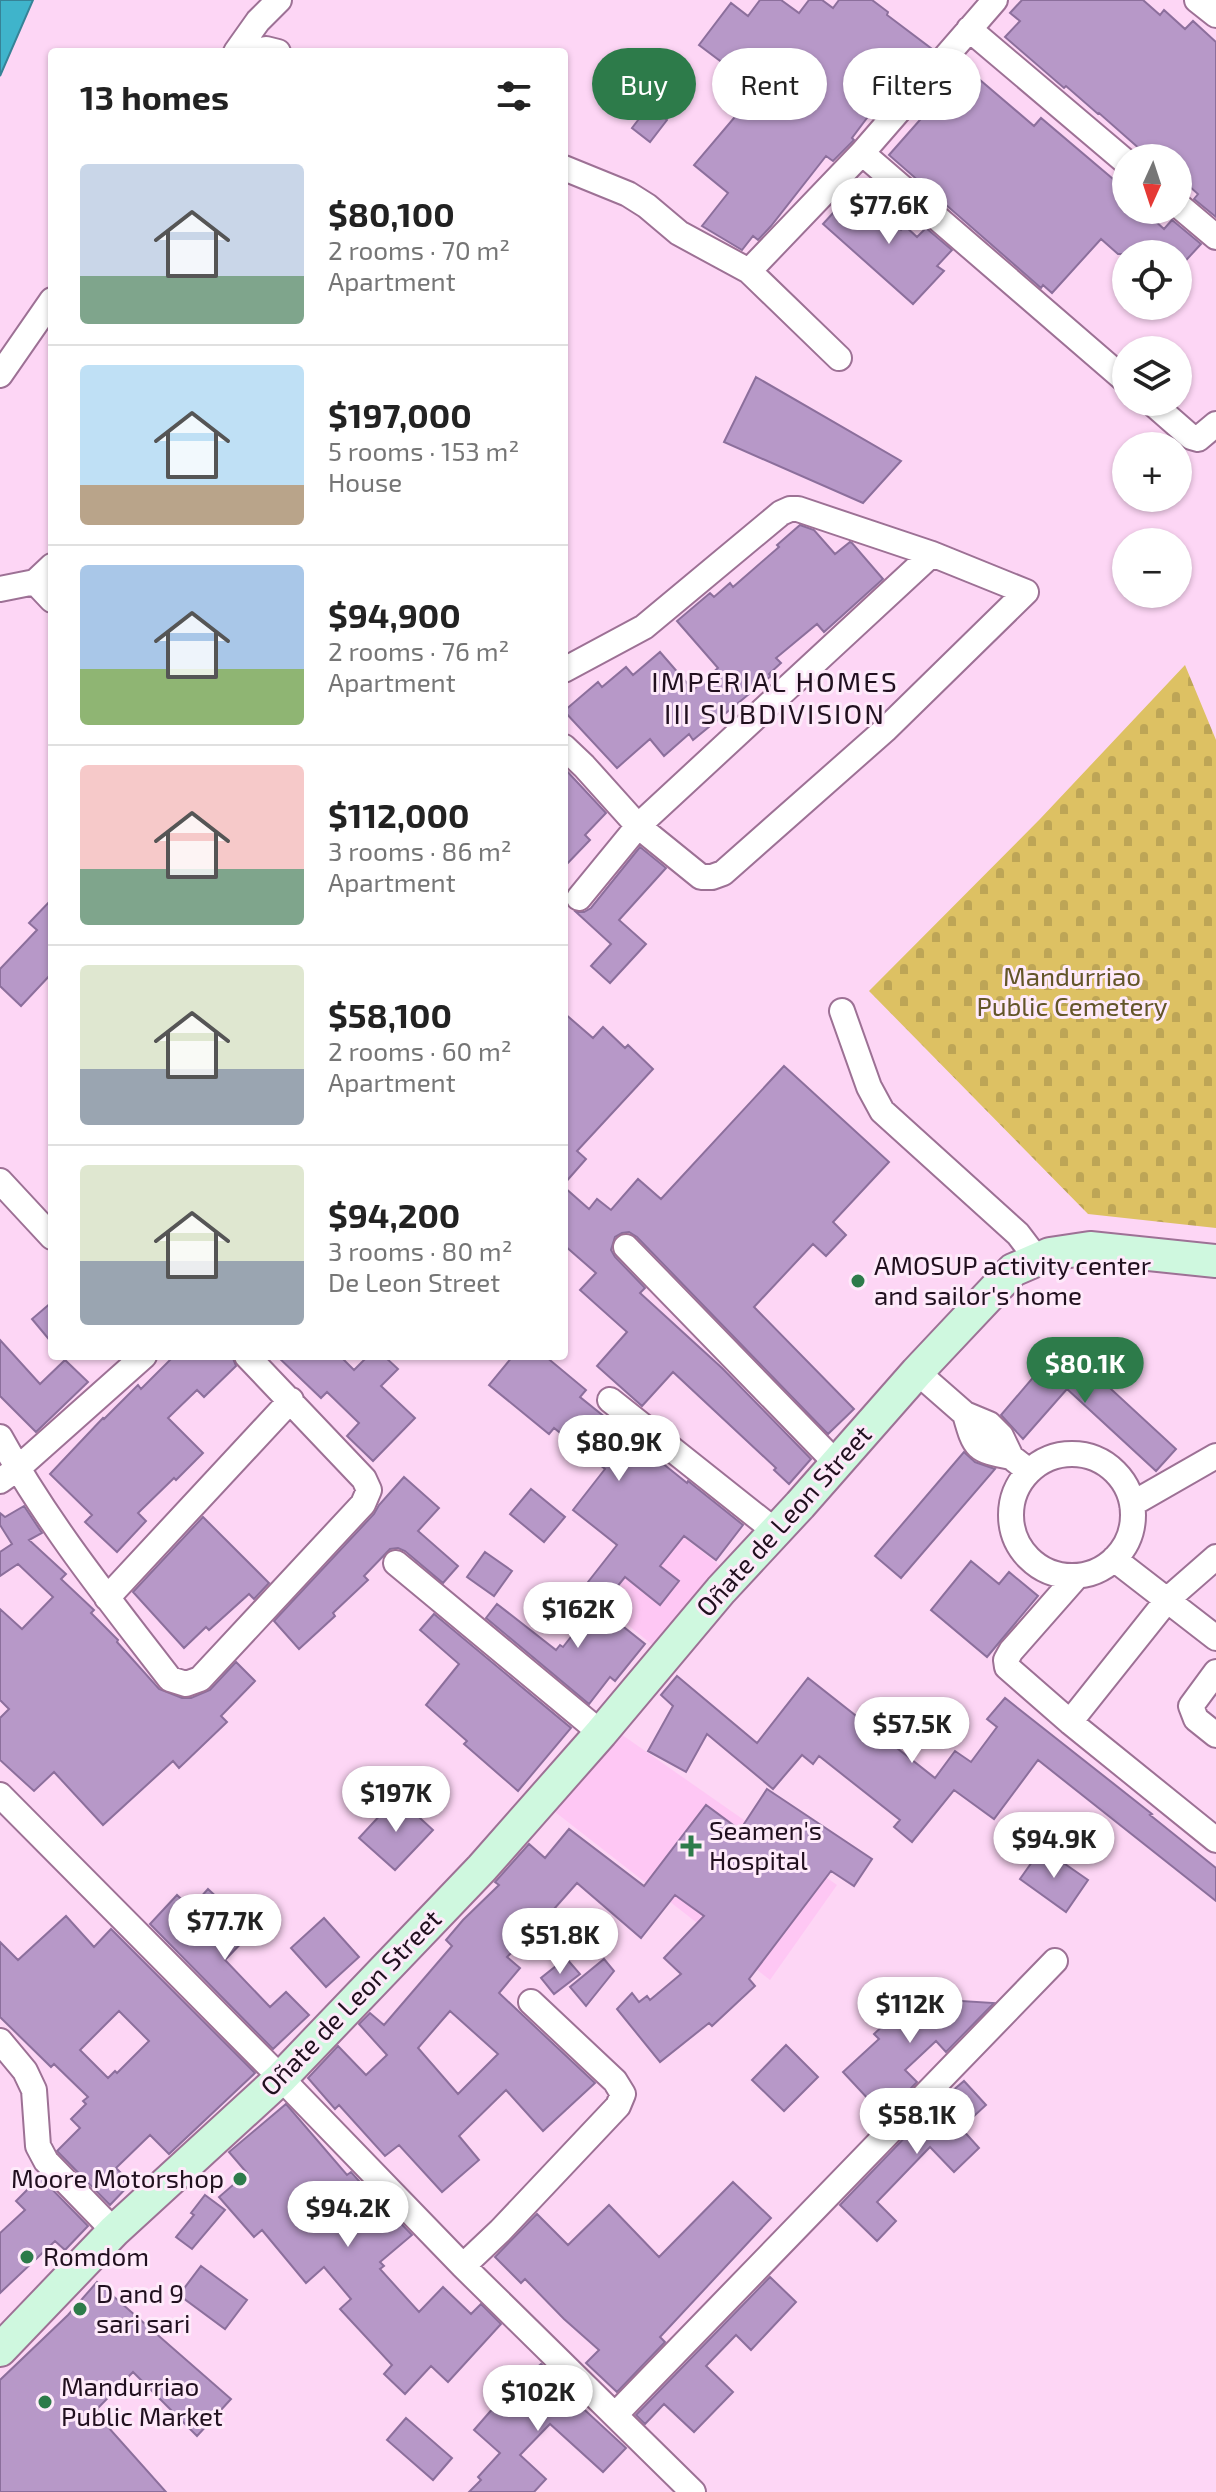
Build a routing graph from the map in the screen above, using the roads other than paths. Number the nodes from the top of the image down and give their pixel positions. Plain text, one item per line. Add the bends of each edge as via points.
1 (279, 0) edge
2 (995, 0) edge
3 (1197, 0) edge
4 (1216, 15) edge
5 (969, 29) junction
6 (239, 48) edge
7 (1112, 150) edge
8 (862, 153) junction
9 (568, 170) edge
10 (1192, 217) edge
11 (1216, 237) edge
12 (749, 271) junction
13 (48, 306) edge
14 (839, 358) dead end
15 (1112, 369) edge
16 (0, 375) edge
17 (1167, 416) edge
18 (1216, 424) edge
19 (932, 554) junction
20 (43, 574) edge
21 (0, 589) edge
22 (568, 668) edge
23 (568, 751) edge
24 (638, 826) junction
25 (579, 898) dead end
26 (842, 1011) dead end
27 (0, 1181) edge
28 (48, 1233) edge
29 (626, 1247) dead end
30 (1037, 1259) junction
31 (1216, 1261) edge
32 (139, 1360) edge
33 (251, 1360) edge
34 (917, 1372) junction
35 (291, 1400) junction
36 (610, 1400) dead end
37 (0, 1437) edge
38 (1216, 1456) edge
39 (836, 1463) junction
40 (1020, 1464) junction
41 (9, 1475) edge
42 (1132, 1504) junction
43 (775, 1531) junction
44 (1216, 1557) edge
45 (1114, 1559) junction
46 (396, 1563) dead end
47 (1077, 1576) junction
48 (107, 1598) junction
49 (1168, 1599) junction
50 (1216, 1638) edge
51 (1216, 1672) edge
52 (1070, 1722) junction
53 (601, 1733) junction
54 (1216, 1735) edge
55 (0, 1795) edge
56 (1216, 1840) edge
57 (1055, 1961) dead end
58 (531, 2002) dead end
59 (0, 2041) edge
60 (281, 2078) junction
61 (114, 2231) junction
62 (463, 2266) junction
63 (0, 2350) edge
64 (615, 2415) junction
65 (691, 2491) edge

1 - 6 street
2 - 5 street
3 - 4 street
5 - 7 street
5 - 8 street
8 - 12 street
8 - 15 street
9 - 12 street via 628,194 679,233
10 - 11 street
12 - 14 street
13 - 16 street
17 - 18 street via 1198,439
19 - 22 street via 790,509 644,627
19 - 24 street
19 - 24 street via 1026,592 886,729 723,873 701,877
20 - 21 street
23 - 24 street
24 - 25 street
26 - 30 street via 882,1111 1018,1234
27 - 28 street
29 - 39 street
30 - 31 main road, Oñate de Leon Street via 1090,1248
30 - 34 main road, Oñate de Leon Street via 1013,1270
32 - 41 street
33 - 35 street
34 - 39 main road, Oñate de Leon Street
34 - 40 street via 965,1414 973,1443
35 - 48 street
35 - 48 street via 364,1479 369,1490 363,1504 200,1679 186,1684 170,1679
36 - 43 street
37 - 41 street
38 - 42 street
39 - 43 main road, Oñate de Leon Street
40 - 42 street via 1064,1454 1100,1461 1115,1472
40 - 47 street via 1011,1507 1020,1549 1045,1570
41 - 48 street
42 - 45 street via 1133,1524
43 - 53 main road, Oñate de Leon Street
44 - 49 street
45 - 47 street
45 - 49 street
46 - 53 street
47 - 52 street via 1006,1660 1010,1670
49 - 50 street
49 - 52 street
51 - 54 street via 1191,1706 1196,1719
52 - 56 street
53 - 60 main road, Oñate de Leon Street via 482,1868
55 - 60 street
57 - 64 street
58 - 62 street via 623,2094 618,2106
59 - 61 street via 34,2090 38,2146 46,2161
60 - 61 main road, Oñate de Leon Street
60 - 62 street
61 - 63 main road, Oñate de Leon Street
62 - 64 street
64 - 65 street

